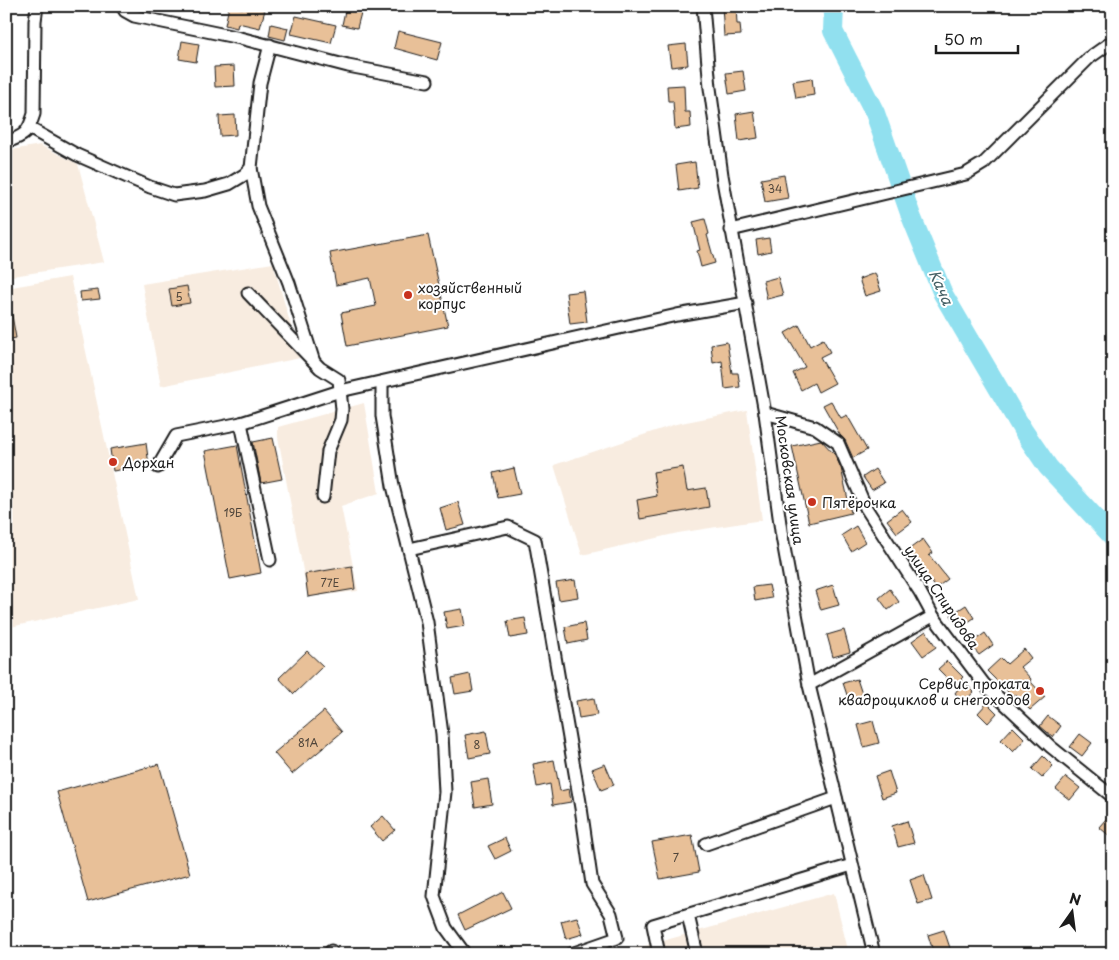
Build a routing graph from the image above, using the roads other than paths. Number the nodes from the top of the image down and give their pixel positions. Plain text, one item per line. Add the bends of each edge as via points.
1 (37, 6) edge
2 (122, 6) edge
3 (703, 6) edge
4 (1113, 41) edge
5 (270, 45) junction
6 (427, 81) dead end
7 (29, 128) junction
8 (6, 142) edge
9 (251, 168) junction
10 (731, 230) junction
11 (248, 293) dead end
12 (746, 303) junction
13 (313, 359) junction
14 (382, 382) junction
15 (340, 392) junction
16 (765, 413) junction
17 (241, 422) junction
18 (158, 467) dead end
19 (323, 497) dead end
20 (409, 549) junction
21 (270, 560) dead end
22 (933, 616) junction
23 (809, 685) junction
24 (1113, 797) edge
25 (836, 798) junction
26 (706, 844) dead end
27 (852, 865) junction
28 (688, 915) junction
29 (465, 954) edge
30 (571, 954) edge
31 (659, 954) edge
32 (697, 954) edge
33 (874, 954) edge

1 - 7 street via 34,114
2 - 5 street via 134,16
3 - 10 street, Московская улица via 710,88
4 - 10 street via 1089,58 984,163 966,174
5 - 6 street via 348,66
5 - 9 street via 260,83
7 - 8 street via 22,136
7 - 9 street via 76,155 174,195 229,184
9 - 13 street via 258,206 289,283
10 - 12 street, Московская улица
11 - 13 street
12 - 14 street via 677,315
12 - 16 street, Московская улица
13 - 15 street via 320,368 339,380
14 - 15 street
14 - 20 street via 382,416 393,486
15 - 17 street
15 - 19 street via 341,420 328,451
16 - 22 street, улица Спиридова via 815,427 838,443 866,508
16 - 23 street, Московская улица via 781,531
17 - 18 street via 176,436
17 - 21 street
20 - 29 street via 427,622 445,767 434,896 446,928
20 - 30 street via 508,527 535,540 592,884 611,914 617,938
22 - 23 street
22 - 24 street, улица Спиридова via 984,684 1051,748
23 - 25 street, Московская улица
25 - 26 street
25 - 27 street, Московская улица
27 - 28 street
27 - 33 street, Московская улица
28 - 31 street via 653,925
28 - 32 street

